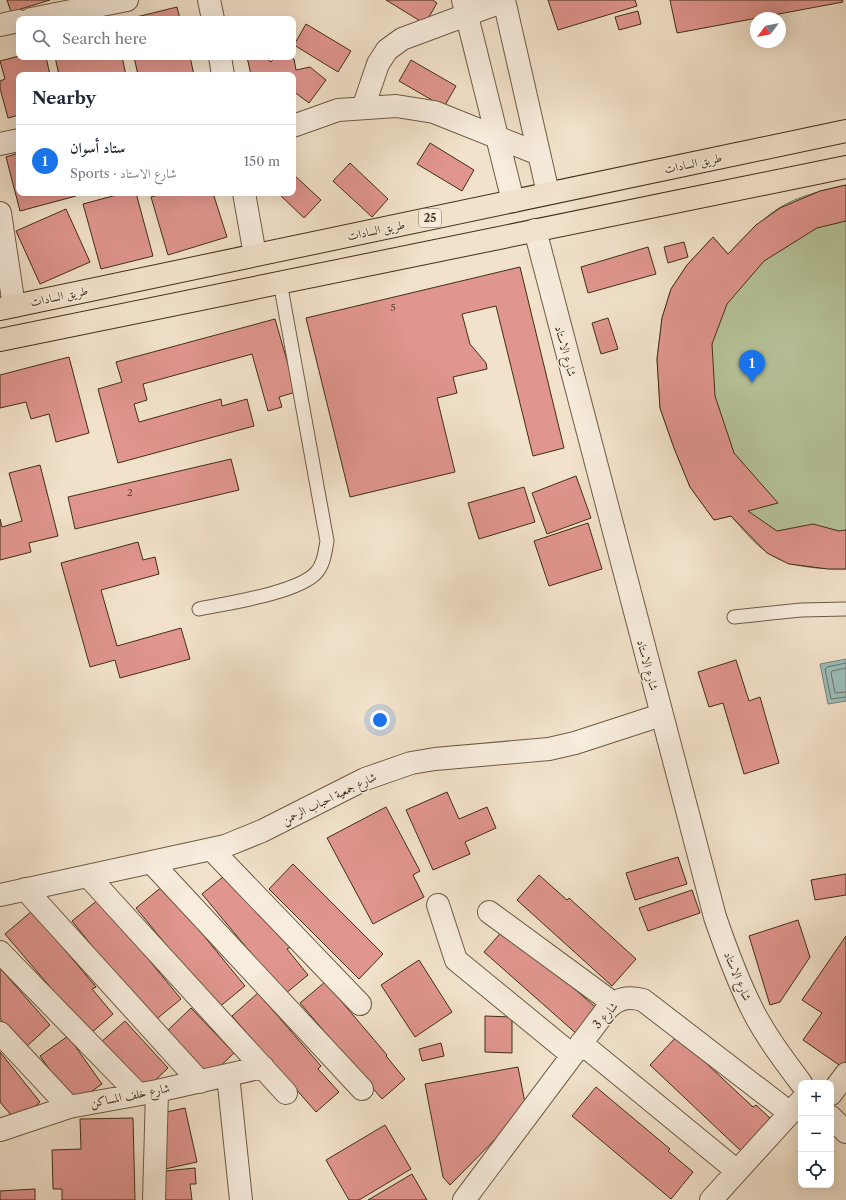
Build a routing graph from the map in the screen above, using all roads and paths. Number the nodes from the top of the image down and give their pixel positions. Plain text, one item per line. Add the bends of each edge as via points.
1 (127, 0) edge
2 (210, 0) edge
3 (504, 1) edge
4 (465, 7) edge
5 (46, 16) edge
6 (213, 16) edge
7 (16, 22) edge
8 (0, 25) edge
9 (220, 60) edge
10 (222, 72) edge
11 (363, 108) junction
12 (296, 125) edge
13 (846, 131) edge
14 (497, 137) junction
15 (16, 141) edge
16 (0, 144) edge
17 (539, 154) junction
18 (846, 167) edge
19 (548, 193) junction
20 (245, 196) edge
21 (513, 201) junction
22 (0, 213) edge
23 (535, 230) junction
24 (255, 255) junction
25 (280, 282) junction
26 (7, 308) edge
27 (0, 340) edge
28 (199, 609) dead end
29 (846, 609) edge
30 (734, 617) dead end
31 (661, 715) junction
32 (212, 850) junction
33 (152, 862) junction
34 (88, 876) junction
35 (25, 889) junction
36 (0, 895) edge
37 (438, 905) dead end
38 (489, 912) dead end
39 (0, 952) edge
40 (612, 1003) junction
41 (360, 1004) dead end
42 (0, 1034) edge
43 (577, 1049) junction
44 (263, 1067) junction
45 (846, 1074) edge
46 (228, 1075) junction
47 (799, 1080) edge
48 (200, 1082) junction
49 (362, 1089) dead end
50 (834, 1090) edge
51 (147, 1092) junction
52 (286, 1092) dead end
53 (69, 1107) junction
54 (796, 1107) edge
55 (834, 1121) edge
56 (2, 1127) edge
57 (846, 1132) edge
58 (737, 1171) junction
59 (154, 1200) edge
60 (241, 1200) edge
61 (464, 1200) edge
62 (711, 1200) edge

1 - 5 street
2 - 6 street
3 - 4 street
3 - 17 street
4 - 11 street via 402,39 387,50 378,64
4 - 14 street
7 - 8 street
9 - 10 street
11 - 12 street via 338,110
11 - 14 street via 396,106 434,112
13 - 19 main road, طريق السادات / 25
14 - 17 street
14 - 21 street
15 - 16 street
17 - 19 street
18 - 23 main road
19 - 21 main road, طريق السادات / 25
20 - 24 street
21 - 24 main road, طريق السادات / 25
22 - 26 street
23 - 25 main road
23 - 31 street, شارع الاستاد
24 - 26 main road, طريق السادات / 25
25 - 27 main road
25 - 28 lane via 327,541 325,558 317,572 304,582 289,588
29 - 30 lane via 801,610
31 - 32 street, شارع جمعية احباب الرحمن via 549,749 435,759 388,770 256,834
31 - 47 street, شارع الاستاد via 715,917 732,965 753,1010
32 - 33 street, شارع جمعية احباب الرحمن
32 - 41 street
33 - 34 street, شارع جمعية احباب الرحمن
33 - 49 street
34 - 35 street, شارع جمعية احباب الرحمن
34 - 44 street
35 - 36 street, شارع جمعية احباب الرحمن
35 - 48 street
37 - 43 street via 456,960
38 - 40 street
39 - 51 street
40 - 43 street, شارع 3
40 - 54 street, شارع 3 via 627,997 643,1000
42 - 53 street
43 - 58 street
43 - 61 street, شارع 3
44 - 46 street, شارع خلف المساكن
44 - 52 street
45 - 50 street
46 - 48 street, شارع خلف المساكن
46 - 60 street
48 - 51 street, شارع خلف المساكن
51 - 53 street, شارع خلف المساكن
51 - 59 street
53 - 56 street, شارع خلف المساكن
54 - 58 street
55 - 57 street
58 - 62 street

